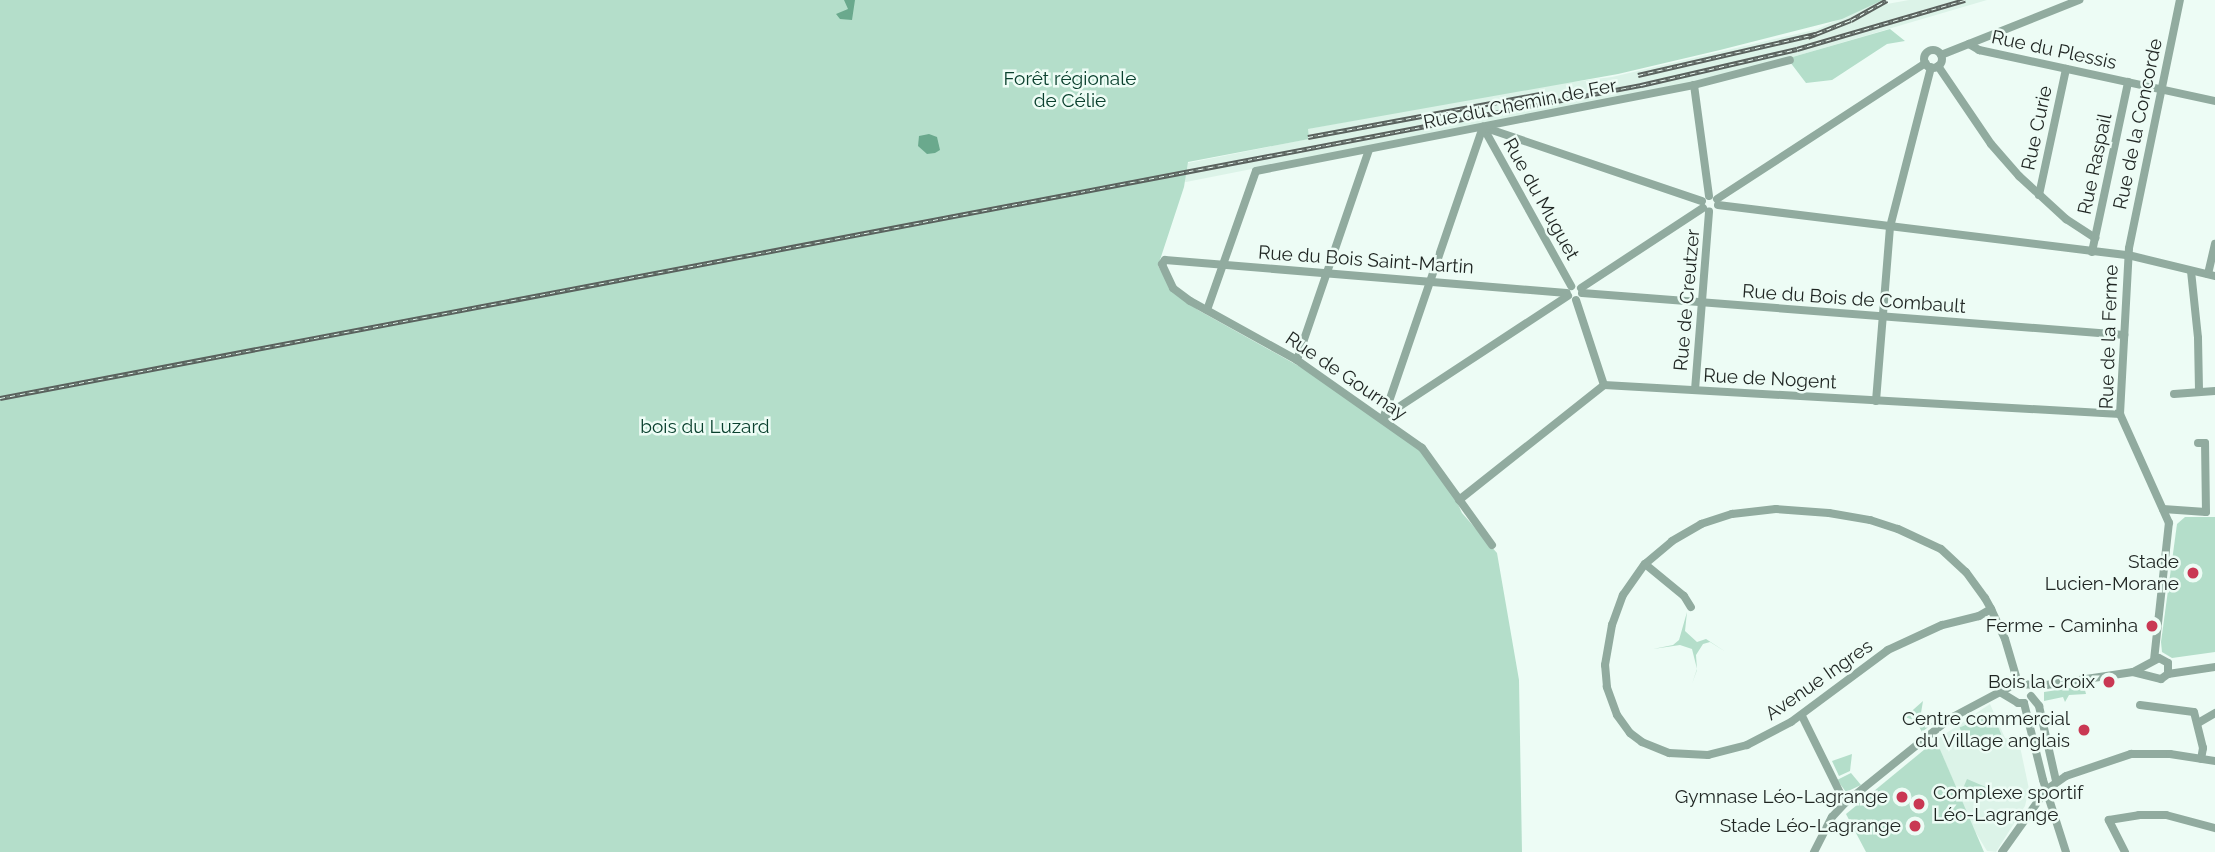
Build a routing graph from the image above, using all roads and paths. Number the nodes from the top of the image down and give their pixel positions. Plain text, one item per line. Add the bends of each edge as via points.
1 (2079, 0) edge
2 (2180, 0) edge
3 (1969, 44) junction
4 (1941, 55) junction
5 (1790, 60) dead end
6 (1932, 66) junction
7 (2066, 69) junction
8 (2128, 82) junction
9 (1694, 85) junction
10 (2161, 90) junction
11 (2215, 101) edge
12 (1483, 127) junction
13 (1369, 150) junction
14 (2039, 195) junction
15 (1710, 203) junction
16 (1890, 227) junction
17 (2095, 238) junction
18 (2215, 244) edge
19 (2092, 252) junction
20 (2128, 256) junction
21 (1163, 261) joint
22 (1223, 265) junction
23 (2191, 271) junction
24 (1327, 273) junction
25 (2212, 275) edge
26 (1431, 281) junction
27 (1574, 293) junction
28 (1703, 303) junction
29 (1206, 310) junction
30 (1881, 317) junction
31 (2124, 335) junction
32 (1297, 360) junction
33 (1604, 385) junction
34 (1695, 390) junction
35 (2215, 391) edge
36 (2199, 392) junction
37 (2174, 394) dead end
38 (1876, 401) junction
39 (2120, 414) junction
40 (1384, 418) junction
41 (2198, 443) dead end
42 (1460, 500) junction
43 (2164, 509) junction
44 (2185, 511) junction
45 (2169, 523) junction
46 (1492, 545) dead end
47 (1645, 564) junction
48 (1691, 607) dead end
49 (1991, 609) junction
50 (1979, 616) junction
51 (1997, 621) junction
52 (2215, 665) edge
53 (2151, 666) junction
54 (2169, 670) junction
55 (2022, 692) junction
56 (2140, 705) dead end
57 (2040, 710) junction
58 (2215, 713) edge
59 (1802, 716) junction
60 (2030, 717) junction
61 (2198, 723) junction
62 (2047, 742) junction
63 (2036, 745) junction
64 (2201, 759) junction
65 (2215, 761) edge
66 (2056, 781) junction
67 (2046, 790) junction
68 (1845, 803) junction
69 (2215, 828) edge
70 (1814, 852) edge
71 (2003, 852) edge
72 (2066, 852) edge
73 (2125, 852) edge

1 - 3 street
2 - 10 street, Rue de la Concorde
3 - 4 street
3 - 7 street, Rue du Plessis
4 - 6 street
4 - 6 street via 1929,51 1924,58
5 - 9 street, Rue du Chemin de Fer
6 - 14 street via 1991,144
6 - 15 street
6 - 16 street
7 - 8 street, Rue du Plessis
7 - 14 street, Rue Curie
8 - 10 street, Rue du Plessis
8 - 17 street, Rue Raspail
9 - 12 street, Rue du Chemin de Fer
9 - 15 street, Rue de Creutzer
10 - 11 street, Rue du Plessis
10 - 20 street, Rue de la Concorde
12 - 13 street, Rue du Chemin de Fer
12 - 15 street
12 - 26 street
12 - 27 street, Rue du Muguet
13 - 22 street, Rue du Chemin de Fer via 1256,171
13 - 24 street
14 - 17 street
15 - 16 street
15 - 27 street
15 - 28 street, Rue de Creutzer
16 - 19 street
16 - 30 street
17 - 19 street, Rue Raspail
18 - 25 street
19 - 20 street
20 - 23 street
20 - 31 street, Rue de la Ferme
21 - 22 street, Rue du Bois Saint-Martin
21 - 29 street, Rue de Gournay via 1173,288
22 - 24 street, Rue du Bois Saint-Martin
22 - 29 street
23 - 25 street
23 - 36 street via 2199,338
24 - 26 street, Rue du Bois Saint-Martin
24 - 32 street
26 - 27 street, Rue du Bois Saint-Martin
26 - 40 street
27 - 28 street, Rue du Bois de Combault
27 - 33 street, Rue du Muguet
27 - 40 street
28 - 30 street, Rue du Bois de Combault
28 - 34 street, Rue de Creutzer
29 - 32 street, Rue de Gournay
30 - 31 street, Rue du Bois de Combault
30 - 38 street
31 - 39 street, Rue de la Ferme
32 - 40 street, Rue de Gournay
33 - 34 street, Rue de Nogent
33 - 42 street
34 - 38 street, Rue de Nogent
35 - 36 street
36 - 37 street
38 - 39 street, Rue de Nogent
39 - 43 street, Rue de la Ferme
40 - 42 street, Rue de Gournay via 1422,448
41 - 44 street via 2205,443 2206,512
42 - 46 street, Rue de Gournay
43 - 44 street
43 - 45 street, Rue de la Ferme
44 - 45 street
45 - 53 street, Rue de la Ferme
47 - 48 street
47 - 49 street, Avenue Ingres via 1686,532 1732,514 1776,509 1829,513 1882,523 1941,549 1966,572
47 - 59 street, Avenue Ingres via 1623,595 1607,642 1605,665 1613,707 1630,733 1669,753 1708,755 1759,740
49 - 50 street, Avenue Ingres
49 - 51 street, Avenue Ingres
50 - 51 street, Avenue Ingres
50 - 59 street, Avenue Ingres via 1942,625 1888,650
51 - 55 street, Avenue Ingres
52 - 54 street
53 - 54 street via 2162,659
53 - 54 street via 2157,679
53 - 55 street
55 - 57 street
55 - 60 street
55 - 68 street via 2000,692 1949,719
56 - 61 street via 2191,710
57 - 60 street
57 - 62 street
58 - 61 street
59 - 68 street
60 - 63 street
61 - 64 street
62 - 63 street via 2043,747
62 - 66 street
63 - 67 street
64 - 65 street
64 - 66 street via 2131,754
66 - 67 street
67 - 71 street
67 - 72 street
68 - 70 street via 1832,817
69 - 73 street via 2166,815 2109,820

